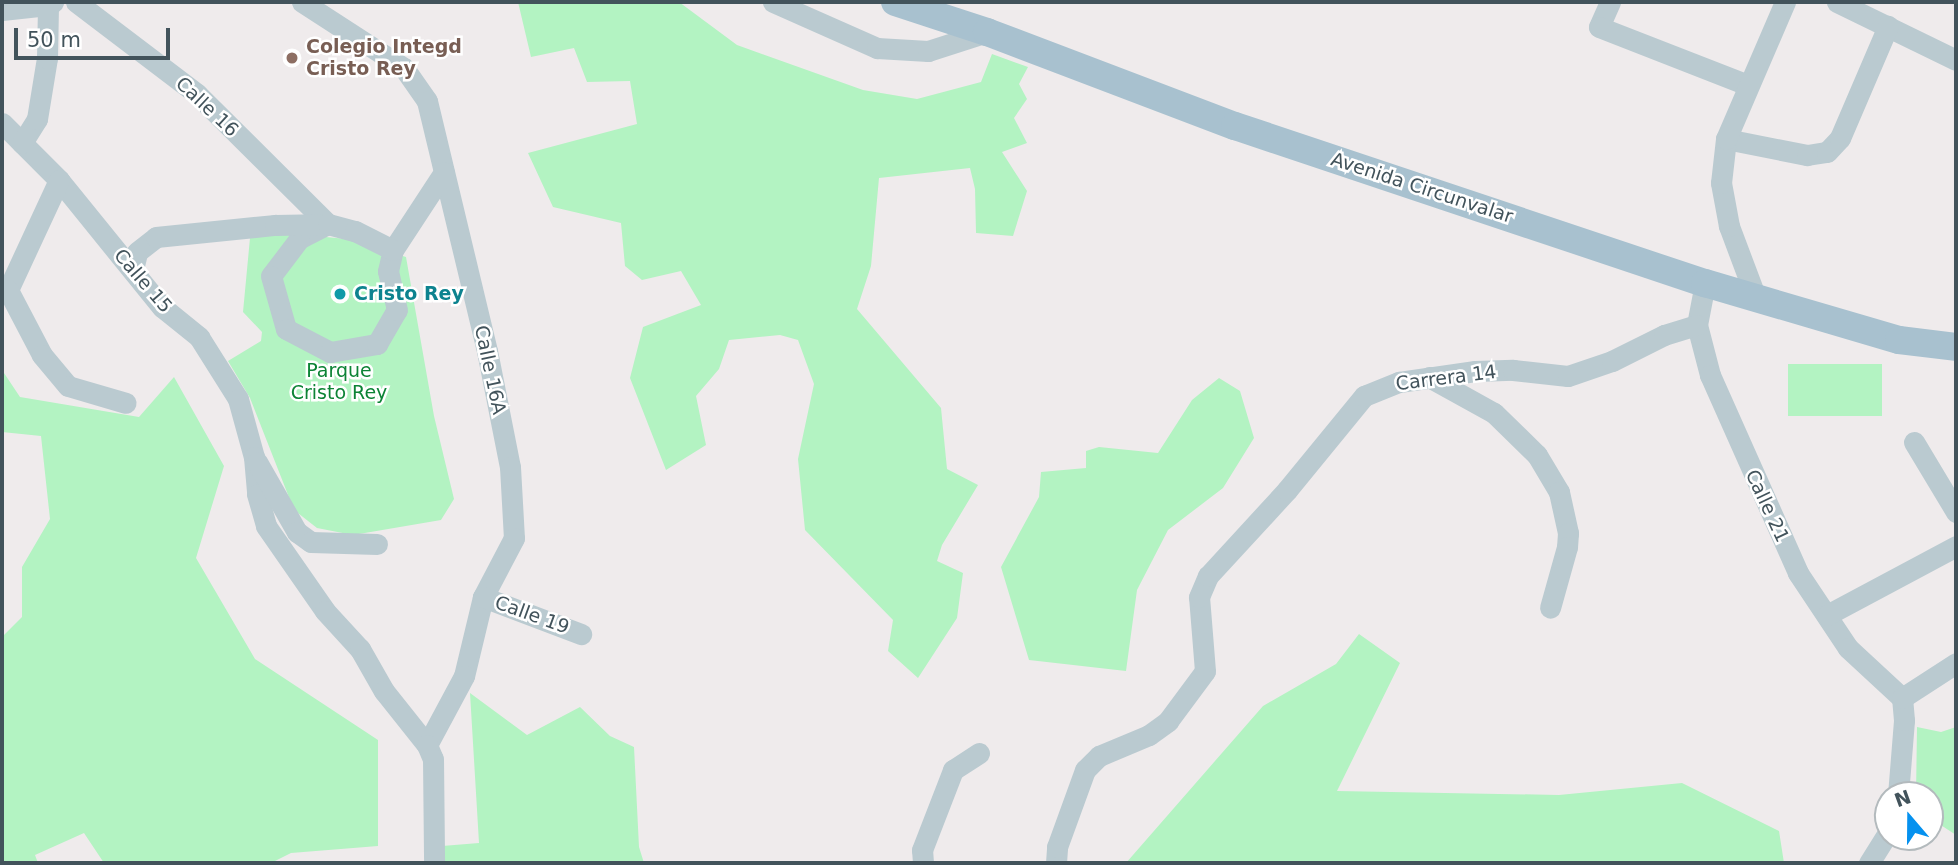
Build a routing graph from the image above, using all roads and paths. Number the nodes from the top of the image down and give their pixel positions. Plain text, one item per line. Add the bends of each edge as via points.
1 (76, 2) edge
2 (302, 2) edge
3 (773, 2) edge
4 (895, 2) edge
5 (1610, 2) edge
6 (1785, 2) edge
7 (1837, 2) edge
8 (50, 3) edge
9 (2, 10) edge
10 (1888, 26) junction
11 (987, 32) junction
12 (1956, 60) edge
13 (1748, 85) junction
14 (2, 123) edge
15 (1726, 139) junction
16 (22, 143) junction
17 (444, 172) junction
18 (59, 180) junction
19 (328, 224) junction
20 (393, 250) junction
21 (133, 271) junction
22 (1705, 283) junction
23 (1756, 298) junction
24 (1697, 324) junction
25 (1956, 347) edge
26 (1430, 377) junction
27 (125, 403) dead end
28 (1914, 442) dead end
29 (254, 457) junction
30 (1956, 512) edge
31 (377, 544) dead end
32 (1956, 546) edge
33 (483, 597) junction
34 (1550, 608) dead end
35 (1827, 615) junction
36 (581, 634) dead end
37 (1956, 663) edge
38 (1902, 698) junction
39 (426, 745) junction
40 (979, 753) dead end
41 (1899, 781) edge
42 (434, 863) edge
43 (923, 863) edge
44 (1056, 863) edge

1 - 19 street, Calle 16 via 197,94
2 - 17 street, Calle 16A via 404,68 427,101
3 - 11 street via 877,47 928,51
4 - 11 main road, Avenida Circunvalar
5 - 13 street via 1599,27
6 - 13 street
7 - 10 street
8 - 9 street
8 - 16 street via 37,119
10 - 12 street
10 - 15 street via 1840,138 1827,152 1807,155
11 - 22 main road, Avenida Circunvalar via 1235,126
13 - 15 street
14 - 16 street, Calle 15
15 - 23 street via 1721,183 1729,226
16 - 18 street, Calle 15
17 - 20 street
17 - 33 street, Calle 16A via 510,467 514,538
18 - 21 street, Calle 15
18 - 27 street via 8,290 42,355 68,386
19 - 20 street via 355,230
19 - 20 street via 299,239 271,276 286,329 330,352 377,344 384,333 397,310 388,271
19 - 21 street via 156,237 137,252
21 - 29 street, Calle 15 via 162,307 199,337 238,399
22 - 23 main road, Avenida Circunvalar
22 - 24 street, Calle 21
23 - 25 main road, Avenida Circunvalar via 1899,340
24 - 26 street, Carrera 14 via 1569,376 1513,370
24 - 35 street, Calle 21 via 1710,375 1744,457 1798,573
26 - 34 street via 1494,412 1537,455 1559,492 1567,547
26 - 44 street, Carrera 14 via 1399,382 1364,396 1208,576 1199,597 1205,671 1168,721 1149,735 1099,756 1086,770 1057,847
28 - 30 street
29 - 31 street via 296,532 311,542
29 - 39 street via 266,526
32 - 35 street
33 - 36 street, Calle 19
33 - 39 street, Calle 16A via 464,676
35 - 38 street, Calle 21 via 1848,649
37 - 38 street
38 - 41 street
39 - 42 street via 433,759
40 - 43 street via 953,770 922,850

